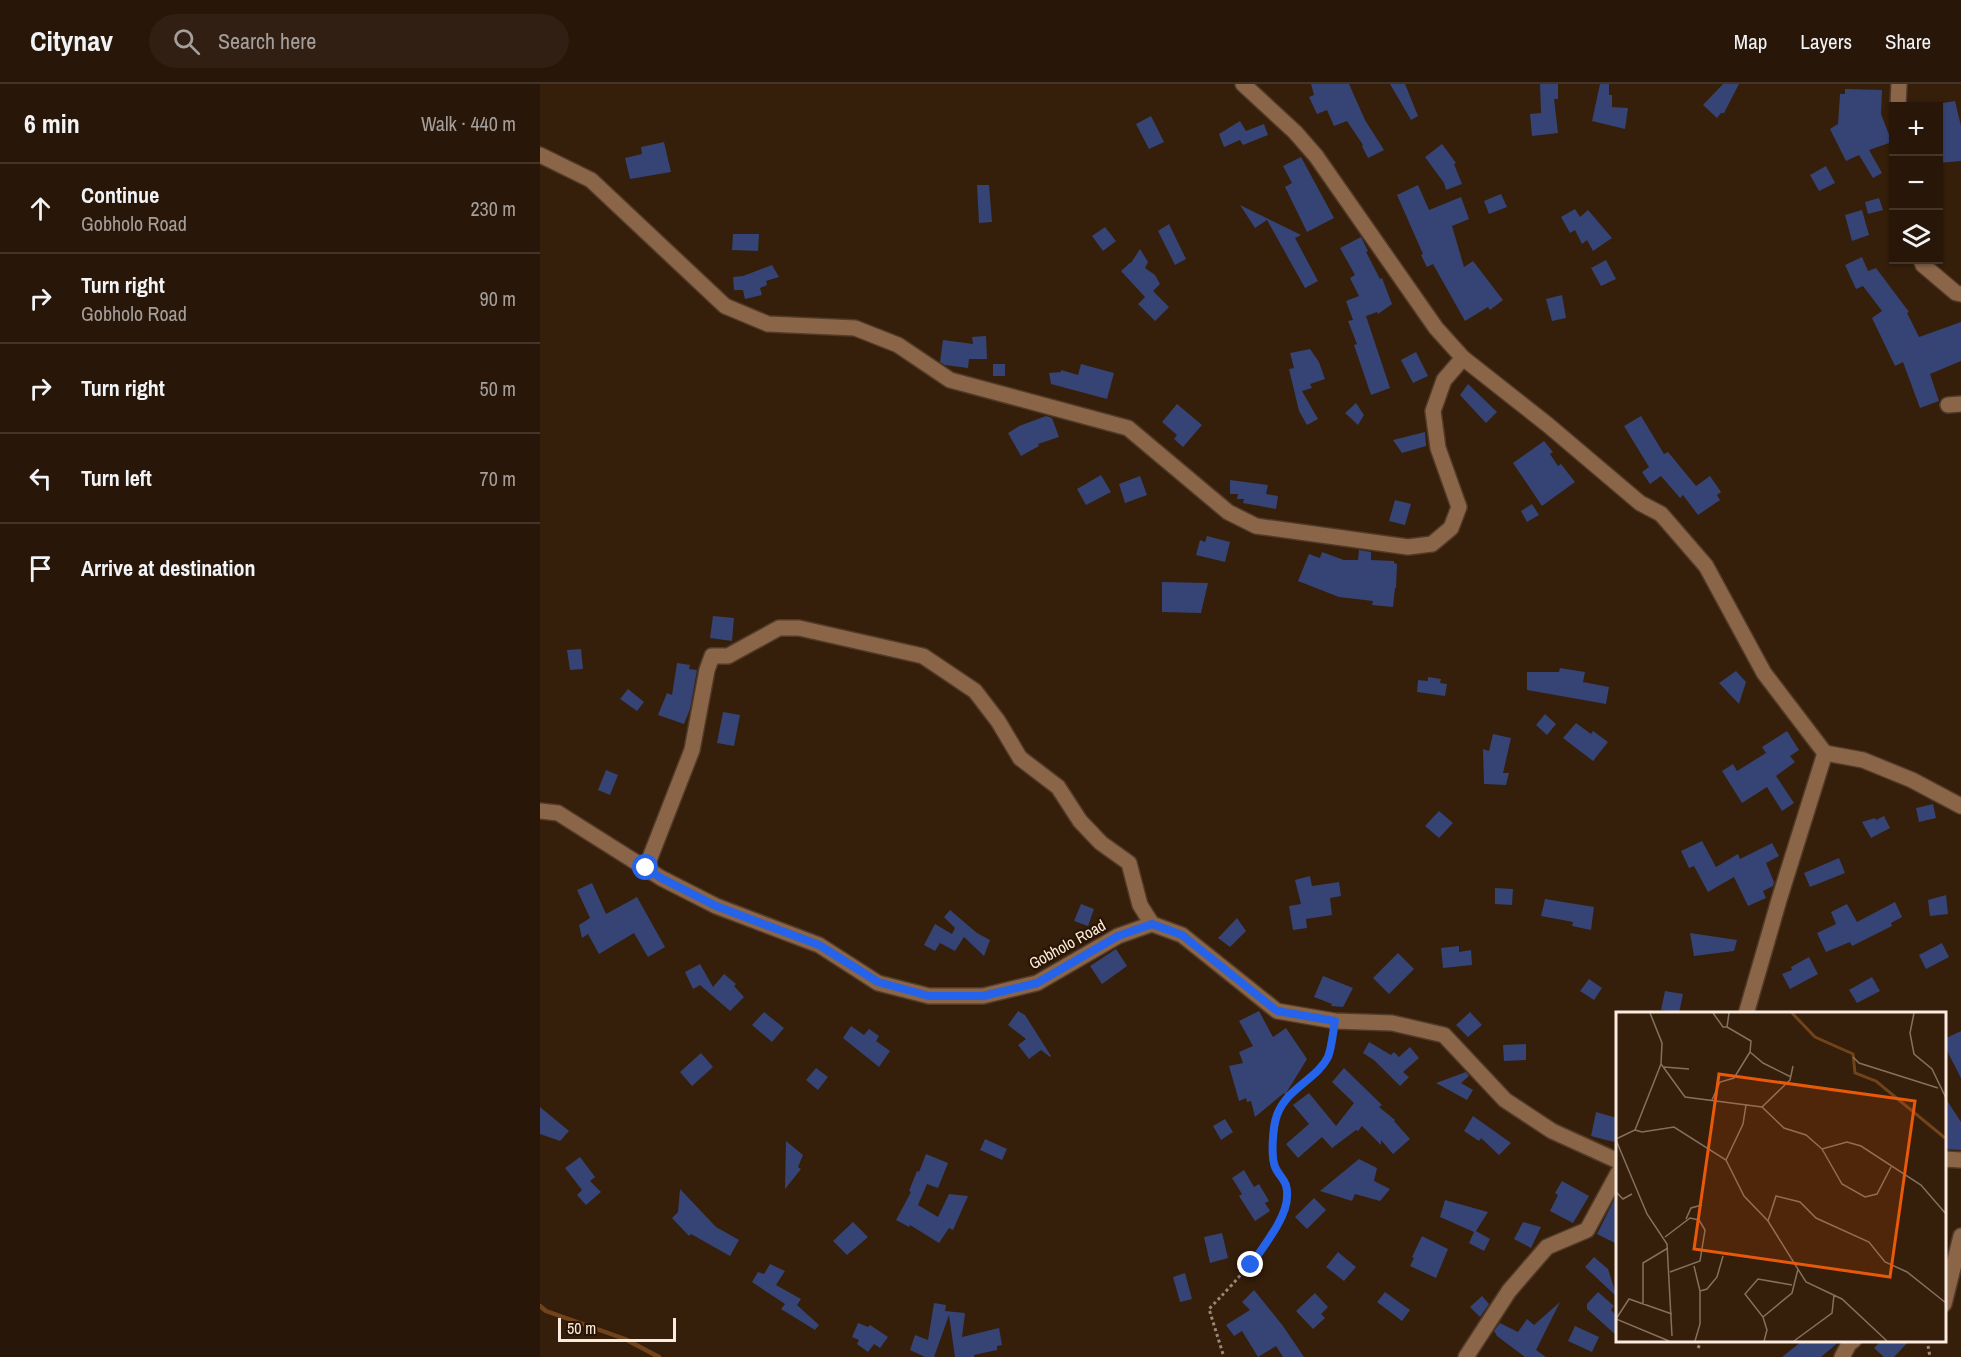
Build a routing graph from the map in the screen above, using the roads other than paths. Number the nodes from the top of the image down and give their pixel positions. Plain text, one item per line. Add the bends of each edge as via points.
1 (1243, 84) edge
2 (1899, 84) edge
3 (1898, 102) edge
4 (540, 155) edge
5 (1923, 264) edge
6 (1961, 294) edge
7 (1463, 358) junction
8 (1825, 753) junction
9 (1961, 806) edge
10 (540, 811) edge
11 (646, 868) junction
12 (1152, 924) junction
13 (1747, 1012) edge
14 (1946, 1159) edge
15 (1961, 1160) edge
16 (1616, 1161) edge
17 (1616, 1175) edge
18 (1961, 1236) edge
19 (1946, 1296) edge
20 (1852, 1342) edge
21 (1466, 1357) edge
22 (1842, 1357) edge

1 - 7 street via 1316,156 1436,328
2 - 3 street
4 - 7 street via 591,180 726,306 768,324 855,328 898,345 950,380 1128,428 1228,512 1256,526 1408,547 1432,544 1451,528 1459,507 1438,448 1434,411 1444,380
5 - 6 street
7 - 8 street via 1640,503 1661,514 1706,566 1764,673
8 - 9 street via 1863,760
8 - 13 street
10 - 11 street, Gobholo Road via 558,813
11 - 12 street, Gobholo Road via 716,906 819,945 878,982 929,996 983,996 1037,983 1118,936
11 - 12 street via 692,750 712,656 728,656 779,628 799,628 922,656 975,691 1020,758 1058,787 1080,821 1101,843 1129,862 1140,904
12 - 16 street via 1182,935 1277,1011 1335,1021 1392,1023 1444,1035 1505,1100 1552,1131
14 - 15 street
17 - 21 street via 1587,1230 1547,1247 1509,1291
18 - 19 street
20 - 22 street

